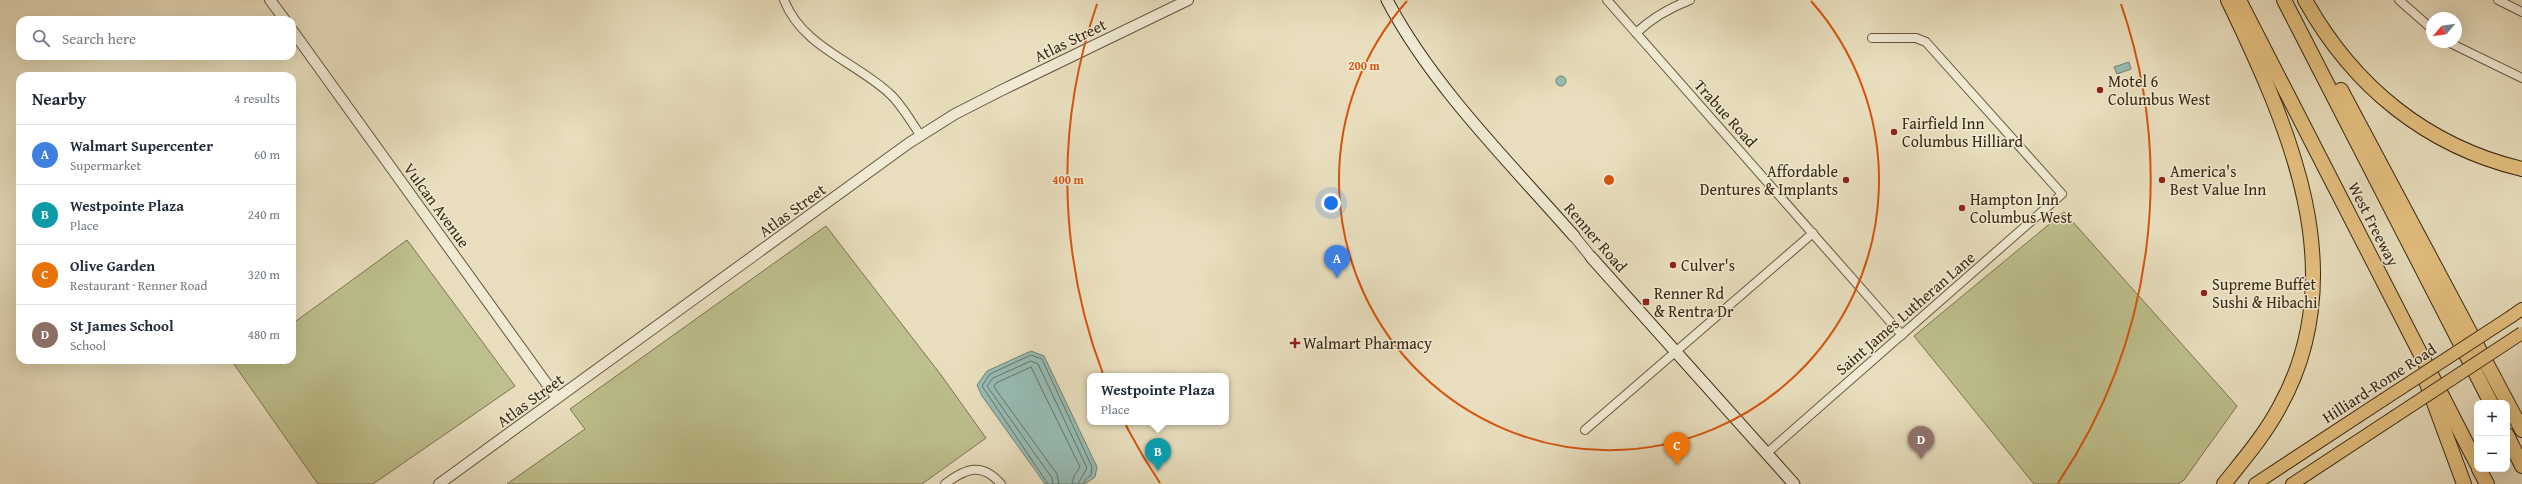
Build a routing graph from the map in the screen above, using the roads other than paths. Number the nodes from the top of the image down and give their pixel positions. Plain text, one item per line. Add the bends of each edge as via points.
1 (270, 0) edge
2 (784, 0) edge
3 (1188, 0) edge
4 (1387, 0) edge
5 (1607, 0) edge
6 (1690, 0) edge
7 (2228, 0) edge
8 (2239, 0) edge
9 (2284, 0) edge
10 (2305, 0) edge
11 (2399, 0) edge
12 (2498, 0) edge
13 (2522, 12) edge
14 (282, 16) edge
15 (2426, 24) edge
16 (1636, 33) junction
17 (296, 36) edge
18 (1872, 38) dead end
19 (2460, 48) edge
20 (2310, 51) junction
21 (2522, 78) edge
22 (921, 136) junction
23 (2522, 169) edge
24 (1813, 233) junction
25 (1574, 236) joint
26 (1592, 257) joint
27 (2395, 303) junction
28 (2517, 312) edge
29 (2522, 333) edge
30 (1902, 335) junction
31 (1676, 351) junction
32 (557, 398) junction
33 (2489, 400) edge
34 (1585, 430) dead end
35 (2522, 430) edge
36 (2507, 436) edge
37 (1767, 453) junction
38 (2474, 458) edge
39 (2522, 466) edge
40 (2481, 472) edge
41 (438, 484) edge
42 (945, 484) edge
43 (1001, 484) edge
44 (1794, 484) edge
45 (2224, 484) edge
46 (2255, 484) edge
47 (2292, 484) edge
48 (2464, 484) edge
49 (2487, 484) edge

1 - 14 street
2 - 22 street via 800,29 890,93
3 - 22 street, Atlas Street via 995,94
4 - 25 main road, Renner Road via 1415,48 1441,81
5 - 16 street, Trabue Road
6 - 16 street via 1668,8
7 - 45 highway via 2251,48 2304,188 2312,243 2313,279 2307,334 2291,383 2259,440
8 - 27 highway, West Freeway
9 - 20 highway, West Freeway
10 - 23 highway via 2330,40 2356,74 2398,110 2443,141 2493,162
11 - 15 street
12 - 13 street
16 - 24 street, Trabue Road
17 - 32 street, Vulcan Avenue
18 - 30 street, Saint James Lutheran Lane via 1916,38 1926,42 2062,194
19 - 21 street
20 - 33 highway, West Freeway
20 - 35 highway via 2340,89
22 - 32 street, Atlas Street
24 - 30 street, Trabue Road
24 - 31 street
25 - 26 street, Renner Road
26 - 31 main road, Renner Road
27 - 38 highway, West Freeway
27 - 48 highway
28 - 46 main road, Hilliard-Rome Road, bridge
29 - 47 main road, bridge
30 - 37 street, Saint James Lutheran Lane
31 - 34 street
31 - 37 main road, Renner Road
32 - 41 street, Atlas Street
36 - 39 highway
37 - 44 main road, Renner Road
40 - 49 highway
42 - 43 street via 963,473 978,468 990,473

